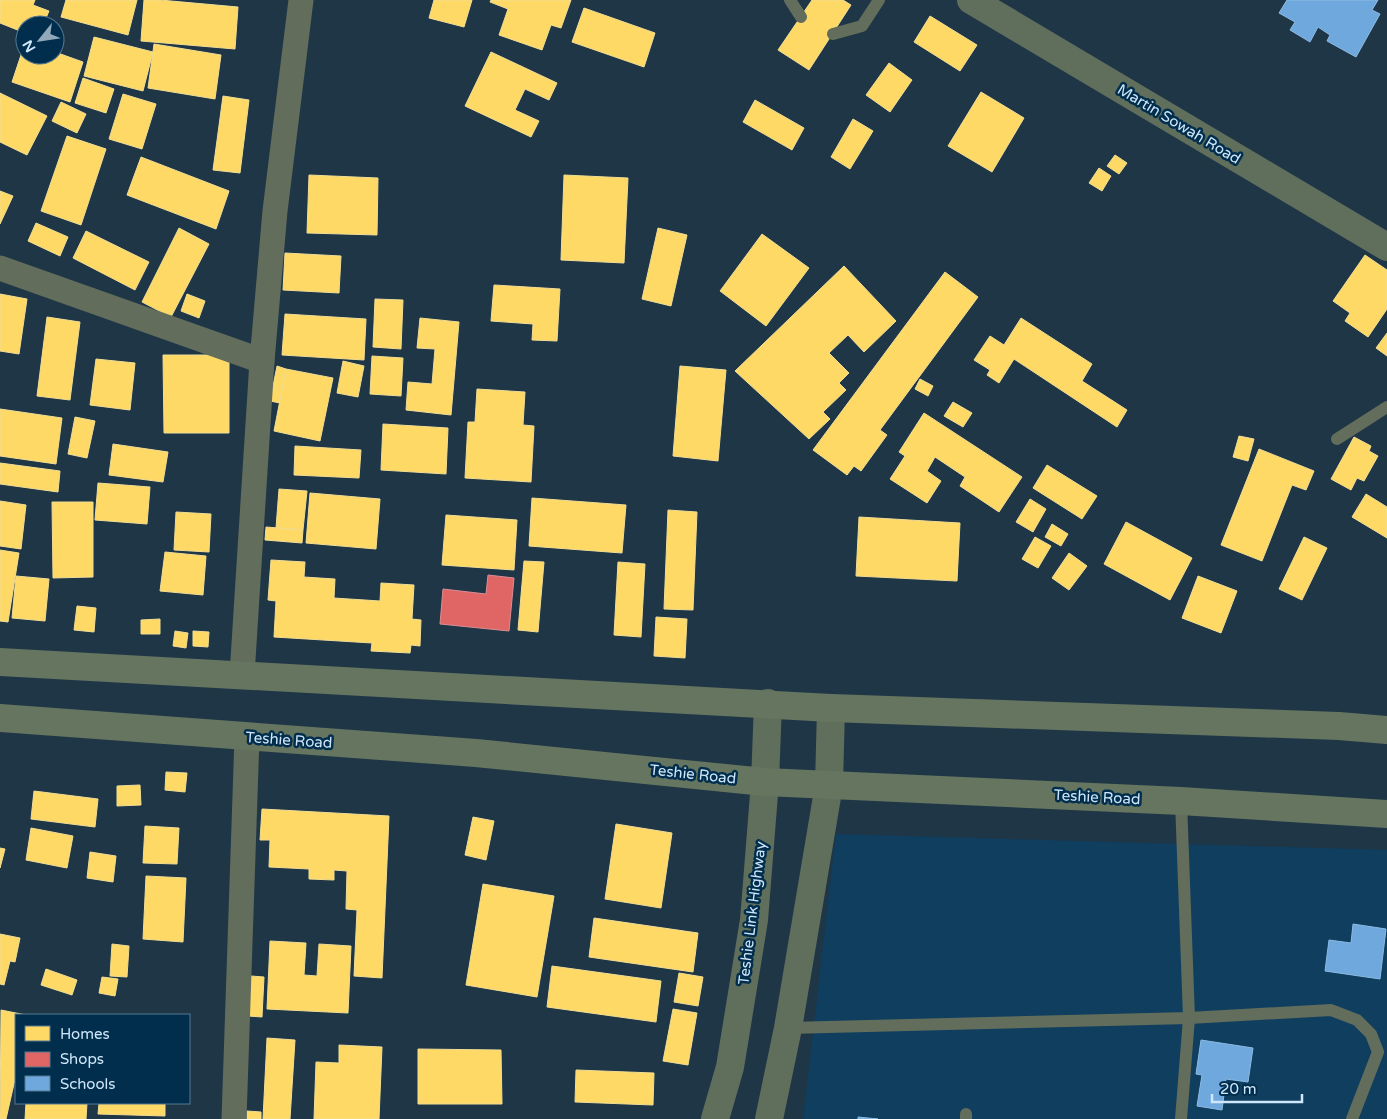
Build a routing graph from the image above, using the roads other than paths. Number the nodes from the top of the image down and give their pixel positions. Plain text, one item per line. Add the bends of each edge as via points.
1 (302, 0) edge
2 (790, 0) edge
3 (880, 0) edge
4 (971, 0) edge
5 (801, 16) dead end
6 (833, 34) dead end
7 (1387, 247) edge
8 (0, 268) edge
9 (262, 361) junction
10 (1387, 407) edge
11 (1337, 439) dead end
12 (0, 662) edge
13 (242, 675) junction
14 (768, 704) junction
15 (831, 708) junction
16 (0, 718) edge
17 (1387, 730) edge
18 (247, 737) junction
19 (765, 782) junction
20 (828, 785) junction
21 (1181, 801) junction
22 (1387, 814) edge
23 (1189, 1018) junction
24 (788, 1028) junction
25 (234, 1119) edge
26 (715, 1119) edge
27 (769, 1119) edge
28 (1181, 1119) edge
29 (1352, 1119) edge

1 - 9 street via 275,211
2 - 5 lane
3 - 6 lane via 862,26
4 - 7 main road, Martin Sowah Road
8 - 9 street
9 - 13 street
10 - 11 lane
12 - 13 main road
13 - 14 main road
14 - 15 main road
14 - 19 main road, Teshie Link Highway
15 - 17 main road
15 - 20 main road
16 - 18 main road, Teshie Road
18 - 19 main road, Teshie Road via 476,753
18 - 25 street
19 - 20 main road, Teshie Road
19 - 26 main road, Teshie Link Highway via 754,920 730,1067
20 - 21 main road, Teshie Road
20 - 24 main road
21 - 22 main road, Teshie Road
21 - 23 lane
23 - 24 lane
23 - 28 lane
23 - 29 lane via 1331,1010 1357,1020 1372,1034 1378,1052
24 - 27 main road

